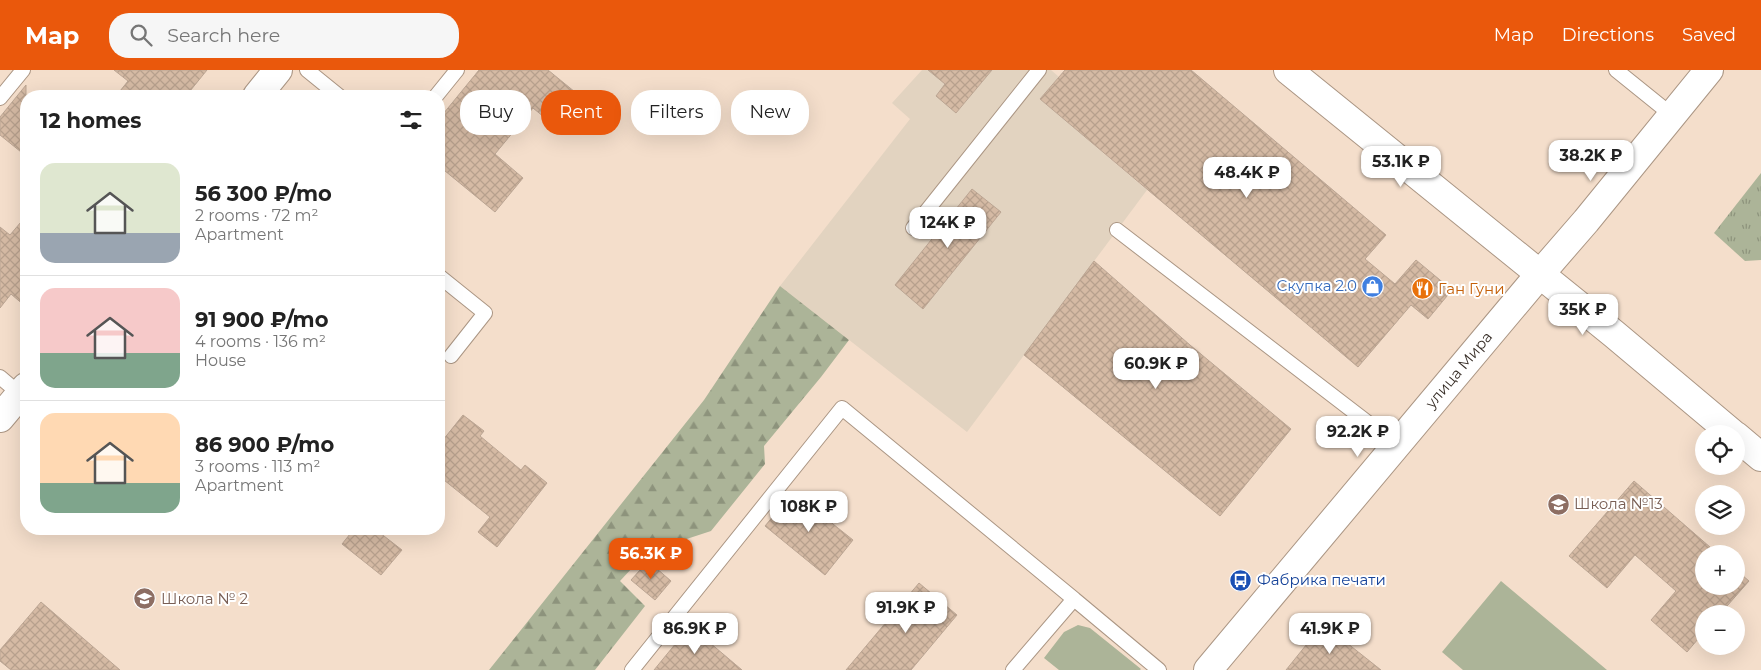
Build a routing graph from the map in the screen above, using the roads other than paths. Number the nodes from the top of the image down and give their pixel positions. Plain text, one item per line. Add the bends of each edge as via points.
1 (23, 70) edge
2 (278, 70) edge
3 (307, 70) edge
4 (457, 70) edge
5 (1040, 70) edge
6 (1288, 70) edge
7 (1616, 70) edge
8 (1709, 70) edge
9 (262, 90) edge
10 (332, 90) edge
11 (441, 90) edge
12 (0, 98) edge
13 (1672, 116) junction
14 (913, 228) dead end
15 (1117, 230) dead end
16 (1540, 274) junction
17 (445, 281) edge
18 (451, 356) dead end
19 (16, 386) edge
20 (0, 418) edge
21 (1722, 425) edge
22 (1745, 444) edge
23 (1396, 445) junction
24 (1761, 457) edge
25 (1074, 599) junction
26 (632, 670) edge
27 (1013, 670) edge
28 (1159, 670) edge
29 (1208, 670) edge

1 - 12 lane
2 - 9 main road
3 - 10 lane
4 - 11 lane
5 - 14 lane
6 - 16 main road
7 - 13 lane
8 - 13 main road, улица Мира
13 - 16 main road, улица Мира
15 - 23 lane
16 - 21 main road
16 - 23 main road, улица Мира
17 - 18 lane via 486,313
19 - 20 main road
22 - 24 main road
23 - 29 main road, улица Мира
25 - 26 lane via 842,408
25 - 27 lane
25 - 28 lane

